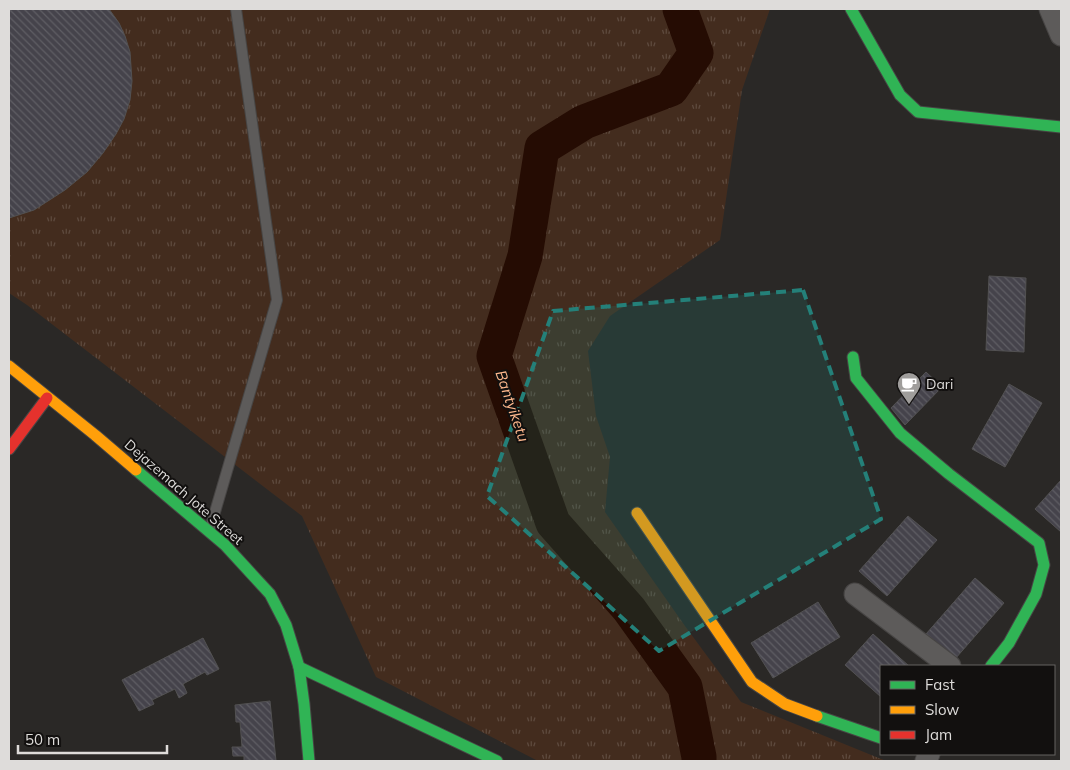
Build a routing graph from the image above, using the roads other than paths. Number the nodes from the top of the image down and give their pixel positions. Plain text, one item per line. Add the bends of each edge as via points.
1 (236, 9) edge
2 (851, 9) edge
3 (1050, 9) edge
4 (1061, 35) edge
5 (1061, 127) edge
6 (853, 357) dead end
7 (9, 366) edge
8 (48, 398) junction
9 (9, 449) edge
10 (637, 513) dead end
11 (209, 532) junction
12 (855, 594) dead end
13 (949, 665) edge
14 (991, 665) edge
15 (299, 666) junction
16 (880, 738) edge
17 (309, 761) edge
18 (498, 761) edge

1 - 11 lane via 276,300
2 - 5 street via 900,95 918,112
3 - 4 street
6 - 14 street via 856,378 900,433 1039,543 1044,565 1036,594 1009,642
7 - 8 street, Dejazemach Jote Street
8 - 9 street
8 - 11 street, Dejazemach Jote Street
10 - 16 street via 752,682 785,704
11 - 15 street, Dejazemach Jote Street via 270,594 286,626
12 - 13 street
15 - 17 street, Dejazemach Jote Street
15 - 18 street

